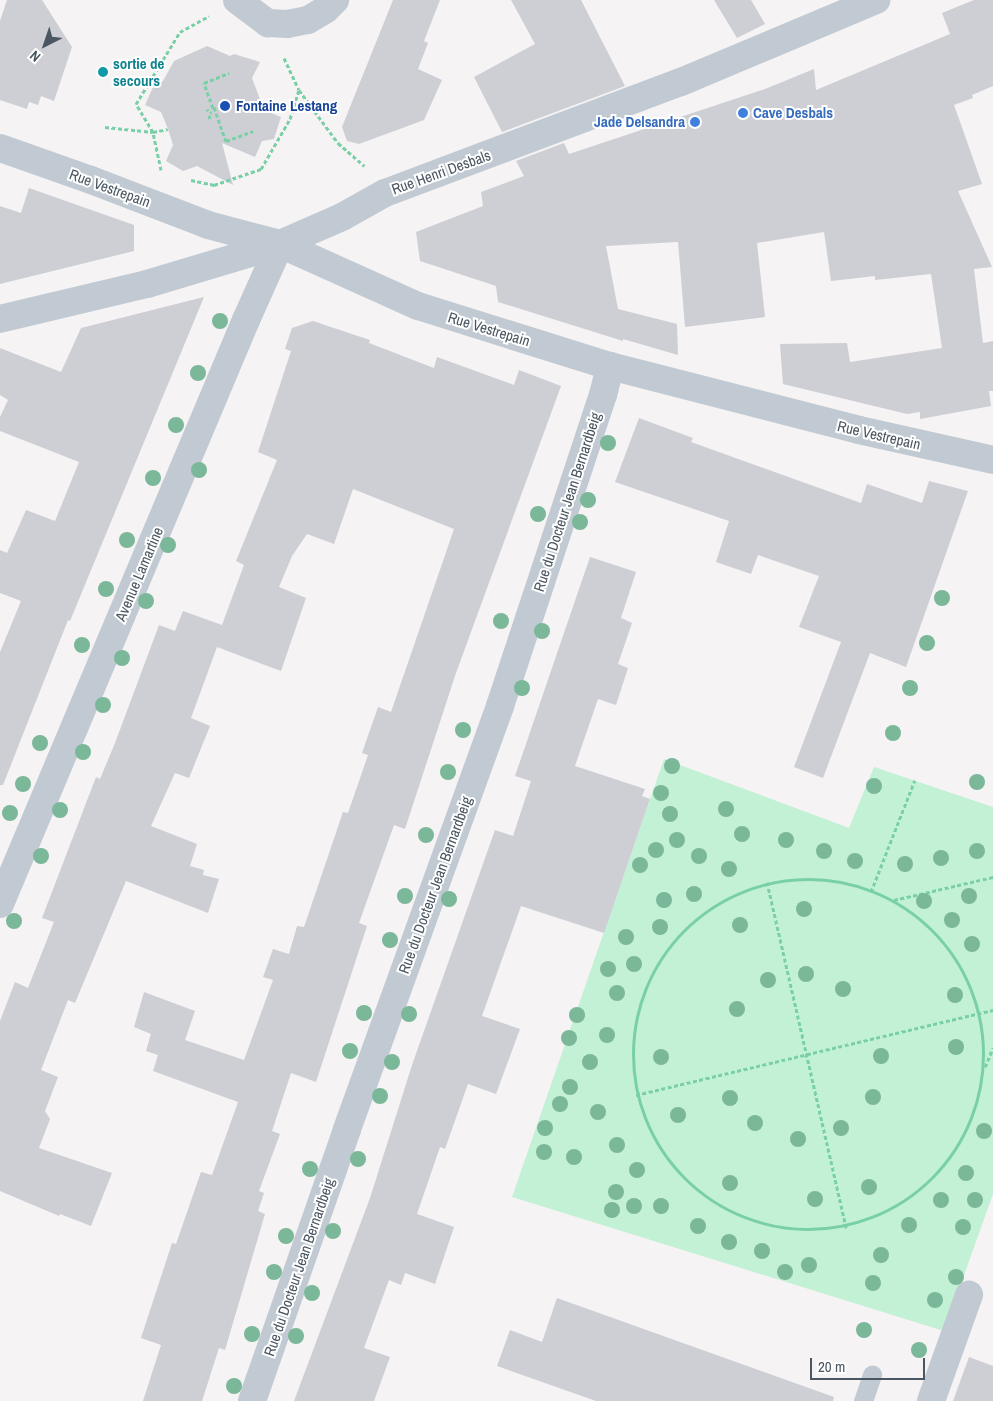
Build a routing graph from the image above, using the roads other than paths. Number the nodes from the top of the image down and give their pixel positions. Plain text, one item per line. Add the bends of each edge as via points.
1 (237, 0) edge
2 (336, 0) edge
3 (876, 0) edge
4 (0, 148) edge
5 (280, 244) junction
6 (0, 319) edge
7 (610, 366) junction
8 (993, 460) edge
9 (0, 904) edge
10 (969, 1295) dead end
11 (872, 1375) dead end
12 (252, 1401) edge
13 (863, 1401) edge
14 (931, 1401) edge

1 - 2 street via 268,23 286,24 308,20
3 - 5 street, Rue Henri Desbals via 681,82 385,193 342,217
4 - 5 street, Rue Vestrepain via 208,225
5 - 6 street, Rue Henri Desbals via 147,284
5 - 7 street, Rue Vestrepain via 418,306
5 - 9 street, Avenue Lamartine
7 - 8 street, Rue Vestrepain via 859,430
7 - 12 street, Rue du Docteur Jean Bernardbeig via 500,706
10 - 14 street
11 - 13 lane

